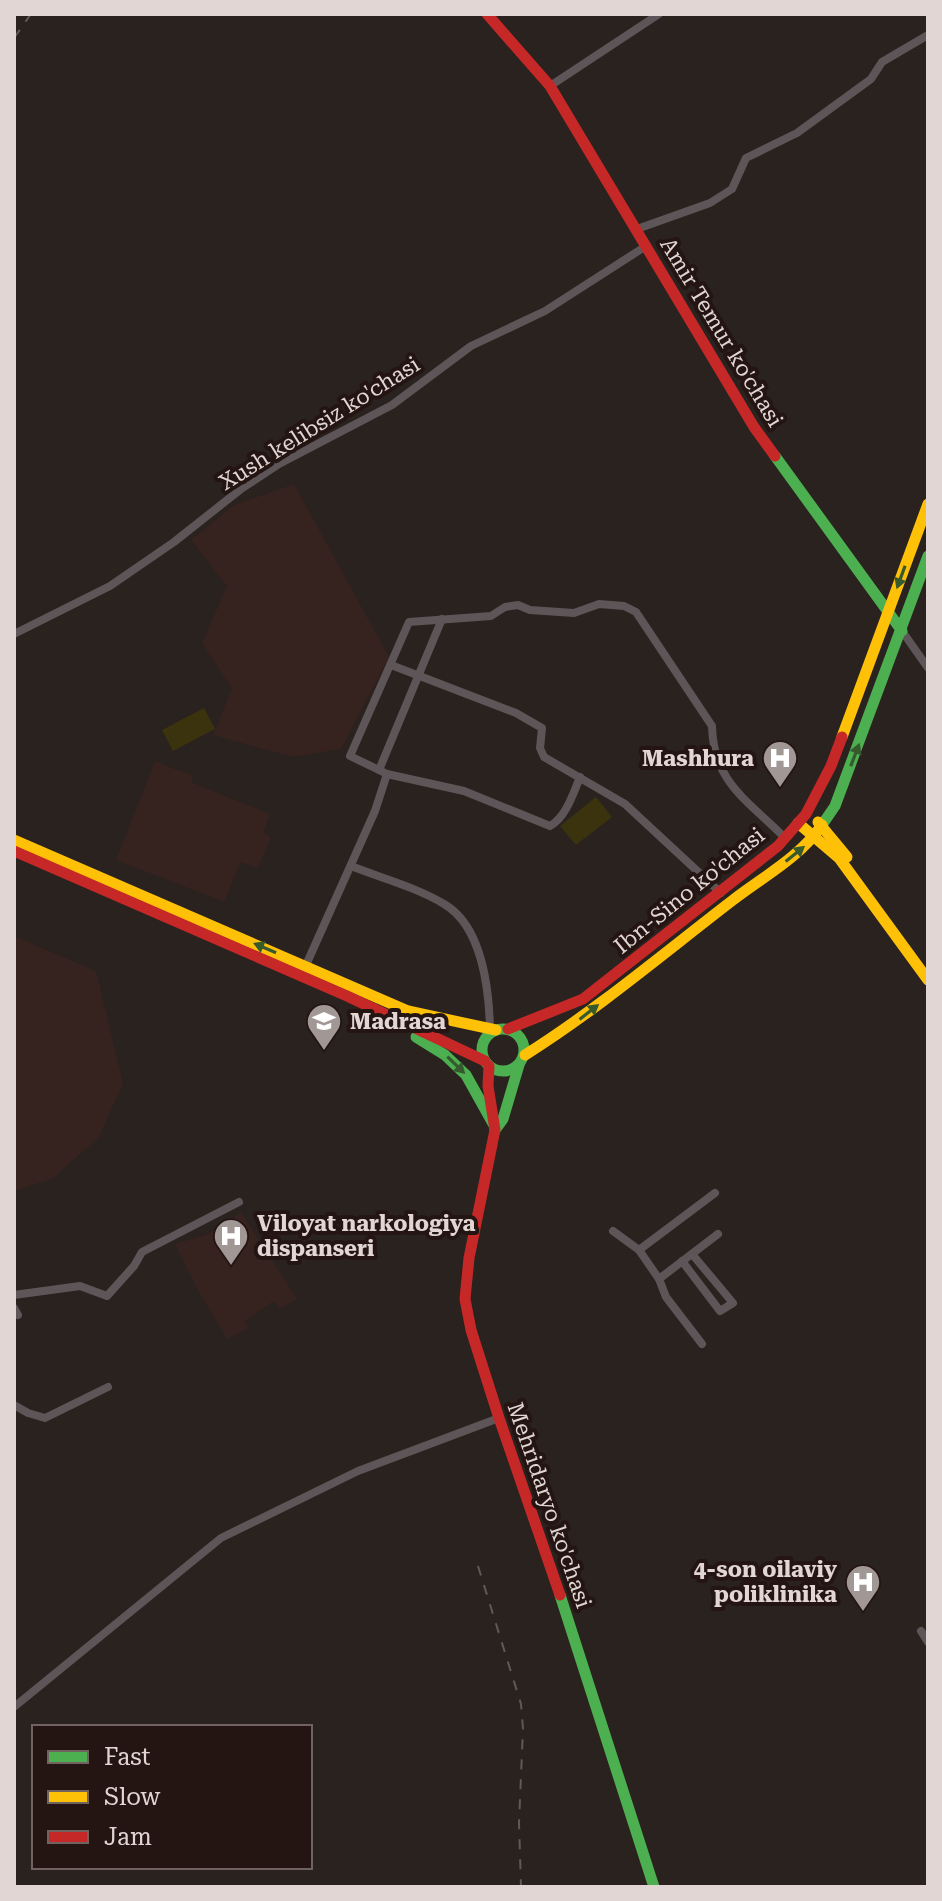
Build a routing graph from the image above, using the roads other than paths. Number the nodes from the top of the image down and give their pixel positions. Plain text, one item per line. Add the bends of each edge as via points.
1 (487, 14) edge
2 (659, 14) edge
3 (928, 35) edge
4 (550, 86) junction
5 (637, 229) junction
6 (646, 246) junction
7 (928, 504) edge
8 (928, 556) edge
9 (888, 612) junction
10 (442, 619) junction
11 (902, 631) junction
12 (14, 634) edge
13 (391, 665) junction
14 (928, 668) edge
15 (419, 676) junction
16 (383, 772) junction
17 (580, 777) junction
18 (802, 818) junction
19 (819, 830) junction
20 (785, 838) junction
21 (14, 840) edge
22 (14, 851) edge
23 (351, 866) junction
24 (721, 893) junction
25 (306, 965) junction
26 (928, 967) edge
27 (928, 980) edge
28 (398, 1021) junction
29 (498, 1029) junction
30 (522, 1060) junction
31 (487, 1064) junction
32 (495, 1129) junction
33 (715, 1193) dead end
34 (239, 1202) dead end
35 (613, 1231) dead end
36 (718, 1234) dead end
37 (639, 1250) junction
38 (692, 1254) junction
39 (682, 1261) junction
40 (659, 1279) junction
41 (14, 1295) edge
42 (702, 1344) dead end
43 (108, 1387) dead end
44 (14, 1405) edge
45 (499, 1418) junction
46 (921, 1631) dead end
47 (928, 1642) edge
48 (14, 1707) edge
49 (654, 1887) edge

1 - 4 main road, Amir Temur ko'chasi
2 - 4 street
3 - 5 street via 882,62 871,79 797,133 746,158 732,189 710,203
4 - 5 main road, Amir Temur ko'chasi
5 - 6 main road, Amir Temur ko'chasi
6 - 9 main road, Amir Temur ko'chasi via 754,427
6 - 12 street, Xush kelibsiz ko'chasi via 545,311 471,346 392,405 279,464 110,586
7 -> 9 main road, Ibn-Sino ko'chasi
8 - 11 main road, Ibn-Sino ko'chasi
9 - 11 main road, Amir Temur ko'chasi
9 - 18 main road, Ibn-Sino ko'chasi via 831,766
10 - 13 street via 409,622
10 - 15 street
10 - 20 street via 491,616 518,605 574,613 599,604 636,612 712,726 721,772
11 - 14 street, Amir Temur ko'chasi
19 -> 11 main road, Ibn-Sino ko'chasi via 835,806
13 - 15 street
13 - 16 street via 350,756
15 - 16 street
15 - 17 street via 542,728 544,757
16 - 17 street via 464,791 550,826 569,803
16 - 23 street via 375,811
17 - 24 street via 625,804
18 - 19 main road
18 - 20 main road, Ibn-Sino ko'chasi
19 - 26 main road
19 - 27 main road
30 -> 19 main road, Ibn-Sino ko'chasi via 801,851
20 - 24 main road, Ibn-Sino ko'chasi
25 -> 21 main road
22 - 28 main road
23 - 25 street
23 - 29 street via 443,903 463,921 486,973
24 - 29 main road, Ibn-Sino ko'chasi via 583,999
25 - 29 main road via 408,1011
28 - 31 main road
28 -> 32 main road via 466,1075
29 - 30 main road via 522,1038
29 - 31 main road via 483,1043
30 - 31 main road via 504,1072
30 - 32 main road
31 - 32 main road
32 - 45 main road, Мehridaryo ko'chasi via 465,1299
33 - 37 street
34 - 41 street via 142,1252 107,1296 80,1286
35 - 37 street
36 - 38 street
37 - 40 street
38 - 39 street
38 - 39 street via 733,1303 720,1311
39 - 40 street
40 - 42 street via 666,1297
43 - 44 street via 45,1418
45 - 48 street via 358,1471 221,1538
45 - 49 main road, Мehridaryo ko'chasi
46 - 47 street

